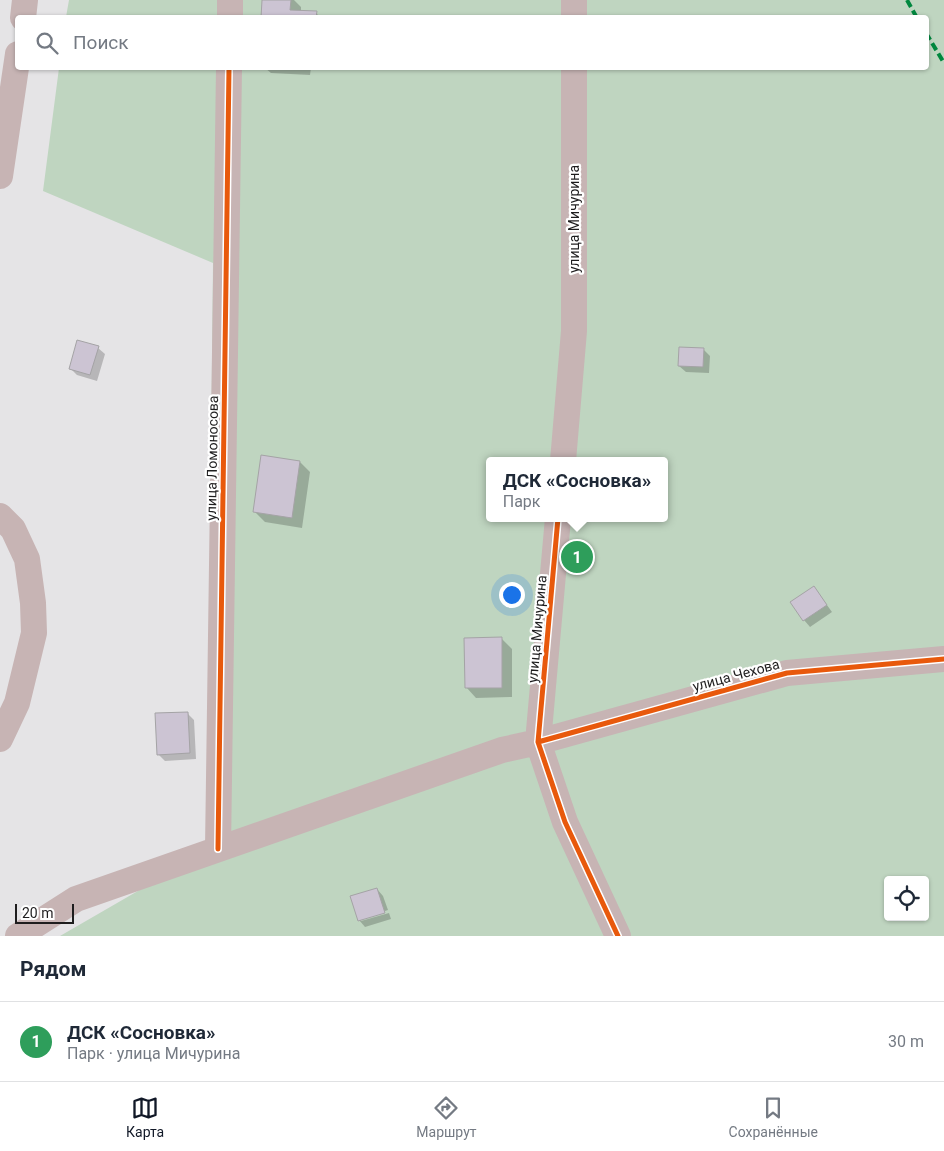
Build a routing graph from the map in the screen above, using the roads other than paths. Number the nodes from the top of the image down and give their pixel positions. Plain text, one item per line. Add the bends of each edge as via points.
1 (25, 0) edge
2 (230, 0) edge
3 (574, 0) edge
4 (23, 15) edge
5 (230, 15) edge
6 (574, 15) edge
7 (16, 70) edge
8 (229, 70) edge
9 (574, 70) edge
10 (0, 176) edge
11 (563, 457) edge
12 (0, 516) edge
13 (558, 522) edge
14 (944, 659) edge
15 (0, 739) edge
16 (538, 742) junction
17 (218, 849) junction
18 (18, 936) edge
19 (618, 936) edge

1 - 4 street
2 - 5 street
3 - 6 street
7 - 10 street
8 - 17 street, улица Ломоносова
9 - 11 street, улица Мичурина via 574,331
12 - 15 street via 13,528 27,559 34,633 17,704
13 - 16 street, улица Мичурина
14 - 16 street, улица Чехова via 788,673
16 - 17 street, улица Чехова via 502,750
16 - 19 street via 565,822
17 - 18 street, улица Чехова via 76,899

